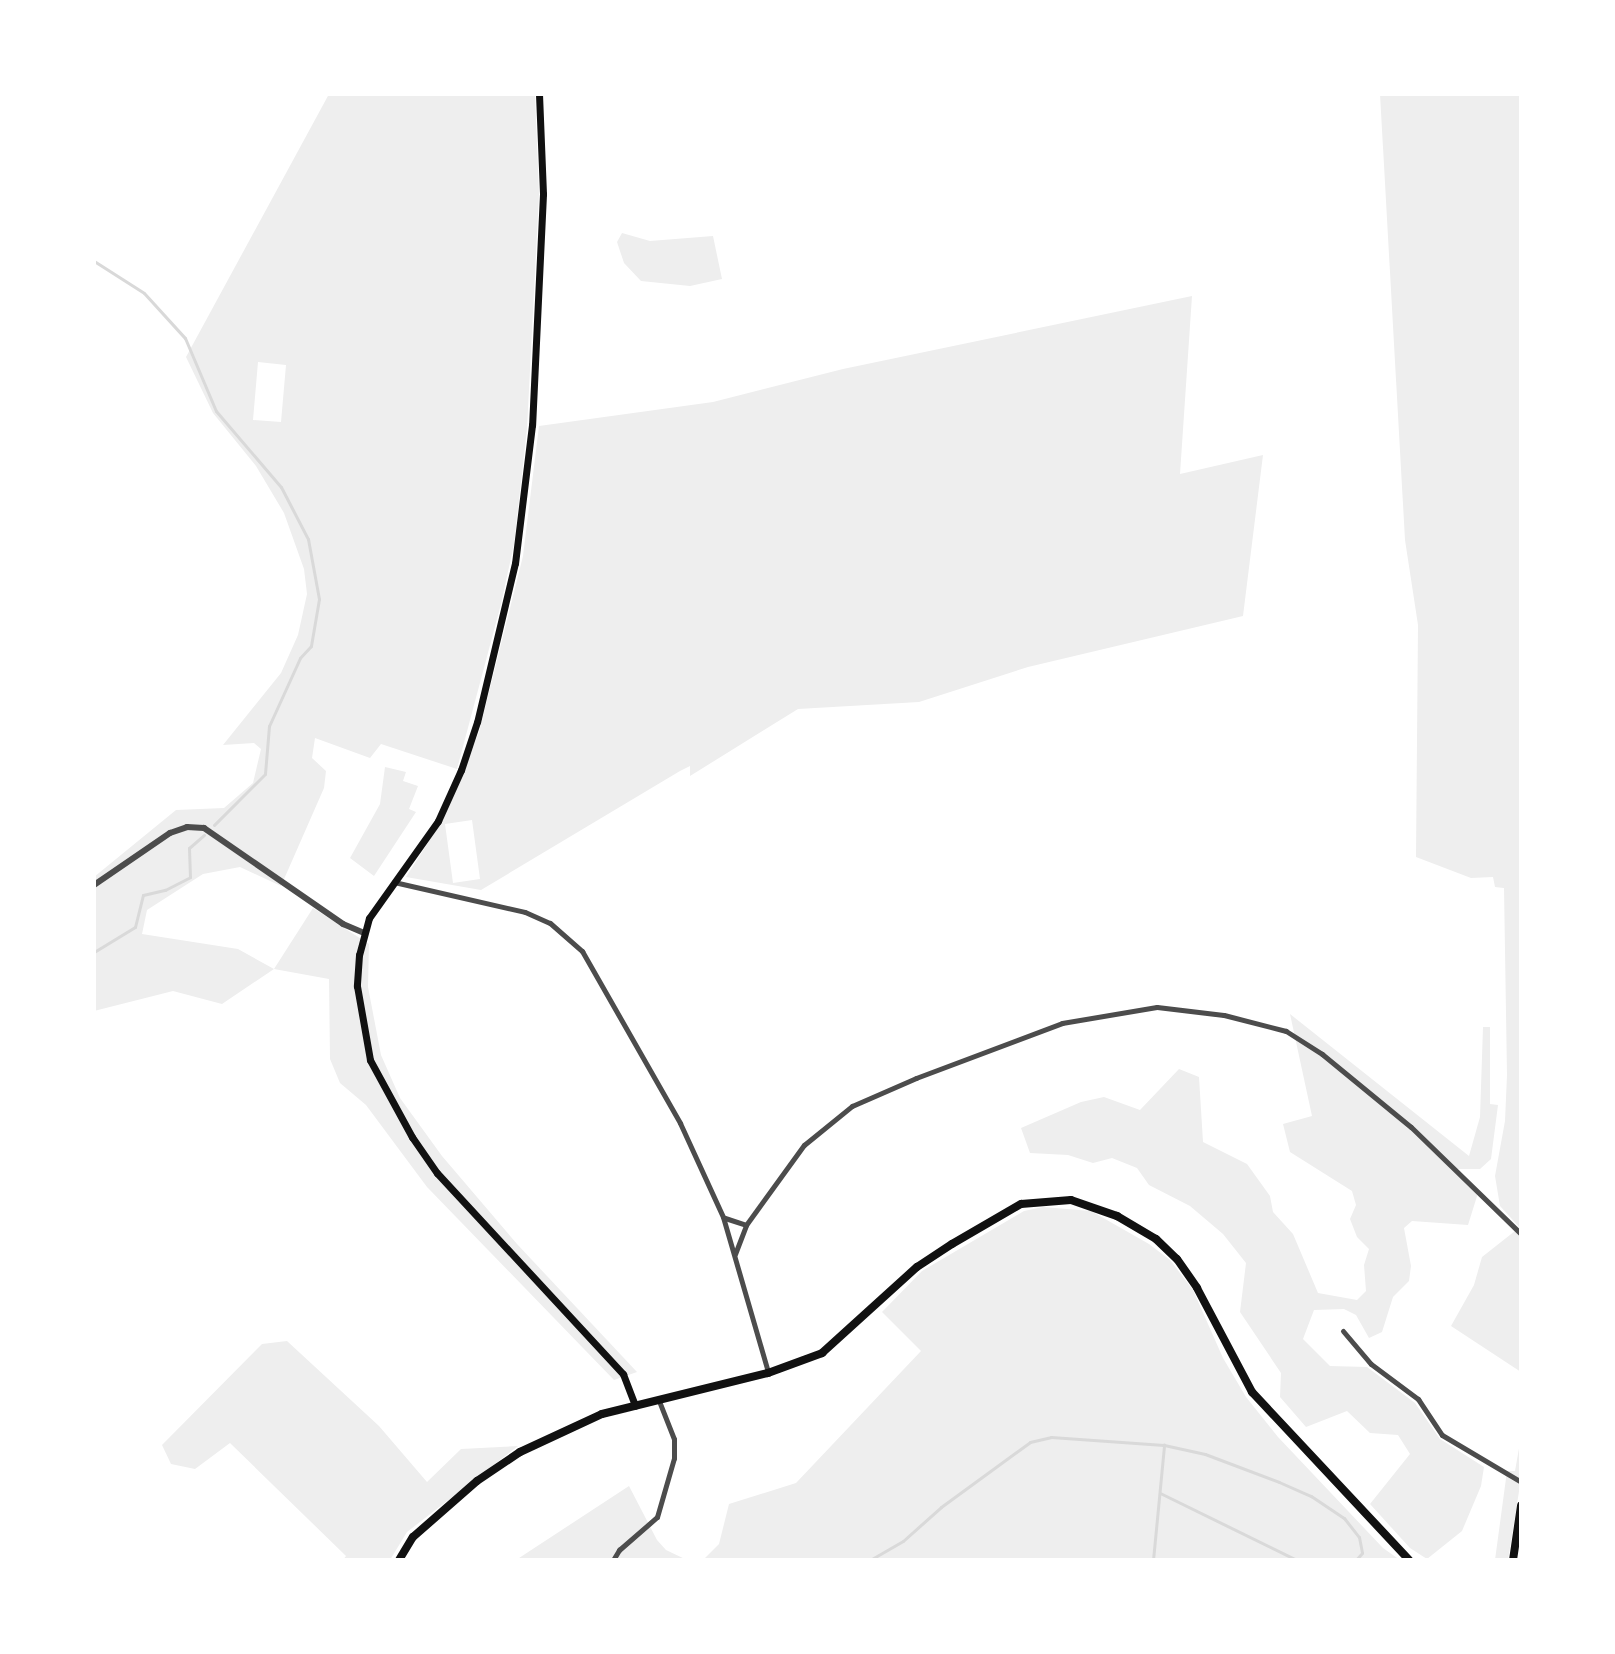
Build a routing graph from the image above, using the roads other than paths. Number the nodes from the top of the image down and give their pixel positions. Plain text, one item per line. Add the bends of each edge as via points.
1 (539, 94) edge
2 (394, 882) junction
3 (94, 885) edge
4 (364, 933) junction
5 (723, 1217) junction
6 (746, 1225) junction
7 (1521, 1234) edge
8 (735, 1254) junction
9 (1343, 1331) dead end
10 (768, 1373) junction
11 (659, 1401) junction
12 (635, 1406) junction
13 (1521, 1482) edge
14 (1521, 1506) edge
15 (399, 1560) edge
16 (613, 1560) edge
17 (1409, 1560) edge
18 (1513, 1560) edge

1 - 2 main road via 543,194 532,425 515,563 461,770 438,821
2 - 4 main road via 375,906
2 - 5 street via 525,912 550,923 582,951 680,1123
3 - 4 street via 170,833 204,828
4 - 12 main road via 357,970 361,1019 370,1060 392,1104 437,1173 623,1374
5 - 6 street
5 - 8 street
6 - 7 street via 804,1145 852,1106 1062,1023 1157,1007 1261,1022 1298,1039 1411,1127
6 - 8 street
8 - 10 street
9 - 13 street via 1371,1364 1418,1399 1442,1435
10 - 11 main road
10 - 17 main road via 822,1353 917,1267 1021,1204 1071,1200 1096,1206 1156,1239 1177,1259 1252,1392
11 - 12 main road
11 - 16 street via 674,1448 657,1517
12 - 15 main road via 583,1421 520,1452 477,1481 413,1537
14 - 18 main road

